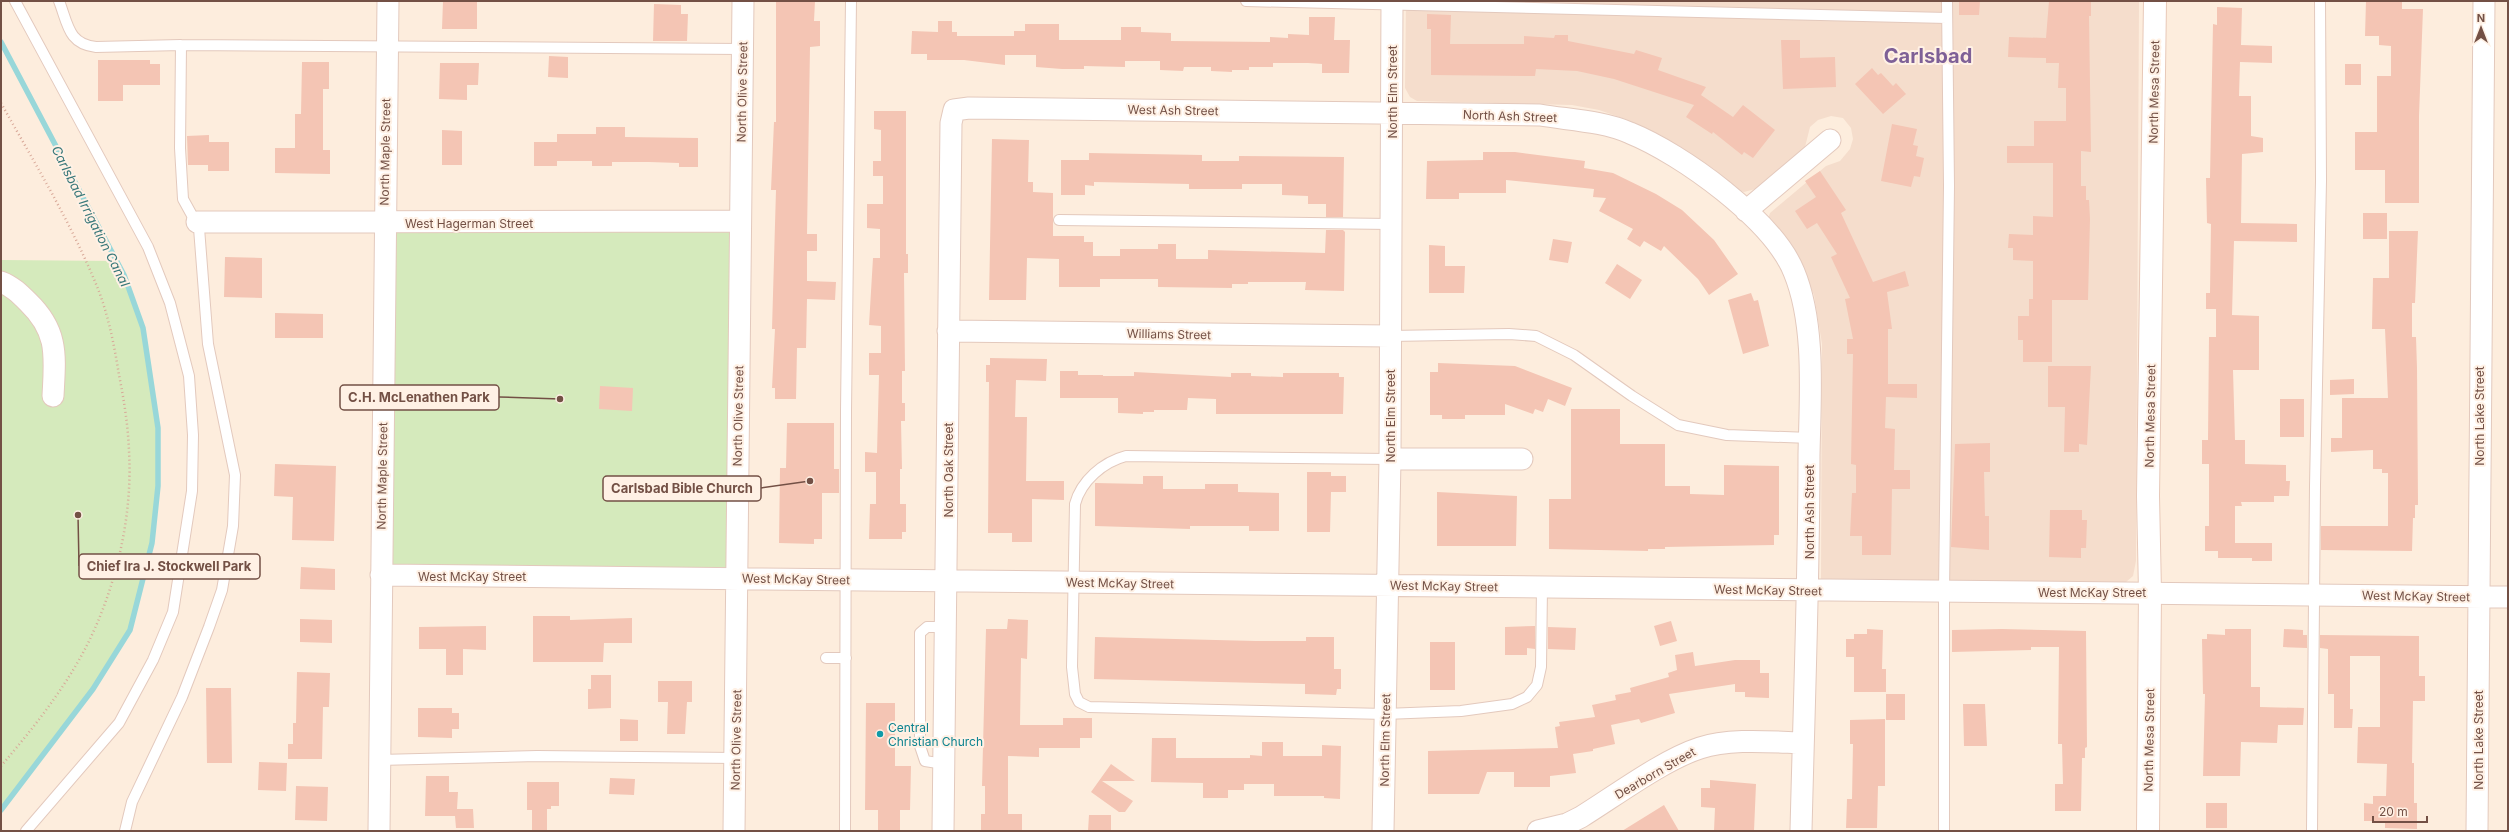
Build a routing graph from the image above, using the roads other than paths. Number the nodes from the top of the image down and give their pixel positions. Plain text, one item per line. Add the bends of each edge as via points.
1 (16, 1) edge
2 (59, 1) edge
3 (388, 1) edge
4 (743, 1) edge
5 (850, 1) edge
6 (1246, 1) edge
7 (1947, 1) edge
8 (2155, 1) edge
9 (2320, 1) edge
10 (2484, 1) edge
11 (1392, 3) edge
12 (1947, 18) junction
13 (181, 45) junction
14 (386, 47) junction
15 (742, 49) junction
16 (954, 110) joint
17 (1392, 113) junction
18 (1830, 140) dead end
19 (1746, 211) junction
20 (1059, 220) dead end
21 (740, 221) junction
22 (197, 222) junction
23 (384, 223) junction
24 (1391, 224) junction
25 (1, 282) edge
26 (948, 331) junction
27 (1390, 336) junction
28 (53, 396) dead end
29 (1810, 438) junction
30 (1390, 459) junction
31 (1522, 459) dead end
32 (381, 575) junction
33 (736, 578) junction
34 (846, 580) junction
35 (947, 581) junction
36 (1075, 582) junction
37 (1387, 585) junction
38 (1542, 587) junction
39 (1809, 591) junction
40 (1944, 592) junction
41 (2150, 592) junction
42 (2313, 595) junction
43 (2479, 597) junction
44 (2508, 597) edge
45 (946, 627) junction
46 (826, 658) dead end
47 (846, 658) junction
48 (1385, 714) junction
49 (1803, 743) junction
50 (736, 758) junction
51 (379, 760) junction
52 (944, 764) junction
53 (1569, 827) edge
54 (26, 831) edge
55 (125, 831) edge
56 (379, 831) edge
57 (734, 831) edge
58 (845, 831) edge
59 (943, 831) edge
60 (1383, 831) edge
61 (1538, 831) edge
62 (1802, 831) edge
63 (1944, 831) edge
64 (2148, 831) edge
65 (2312, 831) edge
66 (2477, 831) edge

1 - 54 lane via 148,247 170,304 189,376 194,435 192,491 173,612 153,660 119,723
2 - 13 lane via 70,32 76,41 83,45
3 - 14 street, North Maple Street
4 - 15 street, North Olive Street
5 - 34 lane
6 - 11 lane
7 - 12 lane
8 - 41 street, North Mesa Street via 2148,496
9 - 42 lane via 2322,181
10 - 43 street, North Lake Street
11 - 12 lane
11 - 17 street, North Elm Street
12 - 40 lane via 1949,186
13 - 14 lane
13 - 22 lane via 180,148 183,199
14 - 15 lane
14 - 23 street, North Maple Street
15 - 21 street, North Olive Street
16 - 17 street, West Ash Street via 969,108
16 - 26 street, North Oak Street via 951,123
17 - 19 street, North Ash Street via 1540,115 1603,124 1629,132 1660,147 1726,192
17 - 24 street, North Elm Street
18 - 19 street
19 - 29 street, North Ash Street via 1778,245 1794,271 1803,300 1809,344
20 - 24 lane
21 - 23 street, West Hagerman Street
21 - 33 street, North Olive Street
22 - 23 street, West Hagerman Street
22 - 55 lane via 205,283 208,344 235,475 233,526 222,590 182,697 132,802
23 - 32 street, North Maple Street
24 - 27 street, North Elm Street
25 - 28 street via 17,291 47,324 53,340
26 - 27 street, Williams Street
26 - 35 street, North Oak Street
27 - 29 lane via 1536,336 1574,355 1678,425 1726,435
27 - 30 street, North Elm Street
29 - 39 street, North Ash Street
30 - 31 street
30 - 36 lane via 1126,456 1114,459 1101,467 1078,494 1075,504
30 - 37 street, North Elm Street
32 - 33 street, West McKay Street
32 - 51 street, North Maple Street
33 - 34 street, West McKay Street
33 - 50 street, North Olive Street
34 - 35 street, West McKay Street
34 - 47 lane
35 - 36 street, West McKay Street
35 - 45 street, North Oak Street
36 - 37 street, West McKay Street
36 - 48 lane via 1075,694 1079,702 1088,707
37 - 38 street, West McKay Street
37 - 48 street, North Elm Street
38 - 39 street, West McKay Street
38 - 48 lane via 1541,667 1537,686 1527,697 1512,704 1461,712
39 - 40 street, West McKay Street
39 - 49 street, North Ash Street
40 - 41 street, West McKay Street
40 - 63 lane
41 - 42 street, West McKay Street
41 - 64 street, North Mesa Street
42 - 43 street, West McKay Street
42 - 65 lane via 2315,701
43 - 44 street, West McKay Street
43 - 66 street, North Lake Street
45 - 52 street, North Oak Street
45 - 52 lane via 927,627 920,632 919,679 922,755 925,761
46 - 47 lane
47 - 58 lane
48 - 60 street, North Elm Street
49 - 53 street, Dearborn Street via 1720,744 1700,748 1672,761
49 - 62 street, North Ash Street
50 - 51 lane via 537,756
50 - 57 street, North Olive Street
51 - 56 street, North Maple Street
52 - 59 street, North Oak Street
53 - 61 street, Dearborn Street

